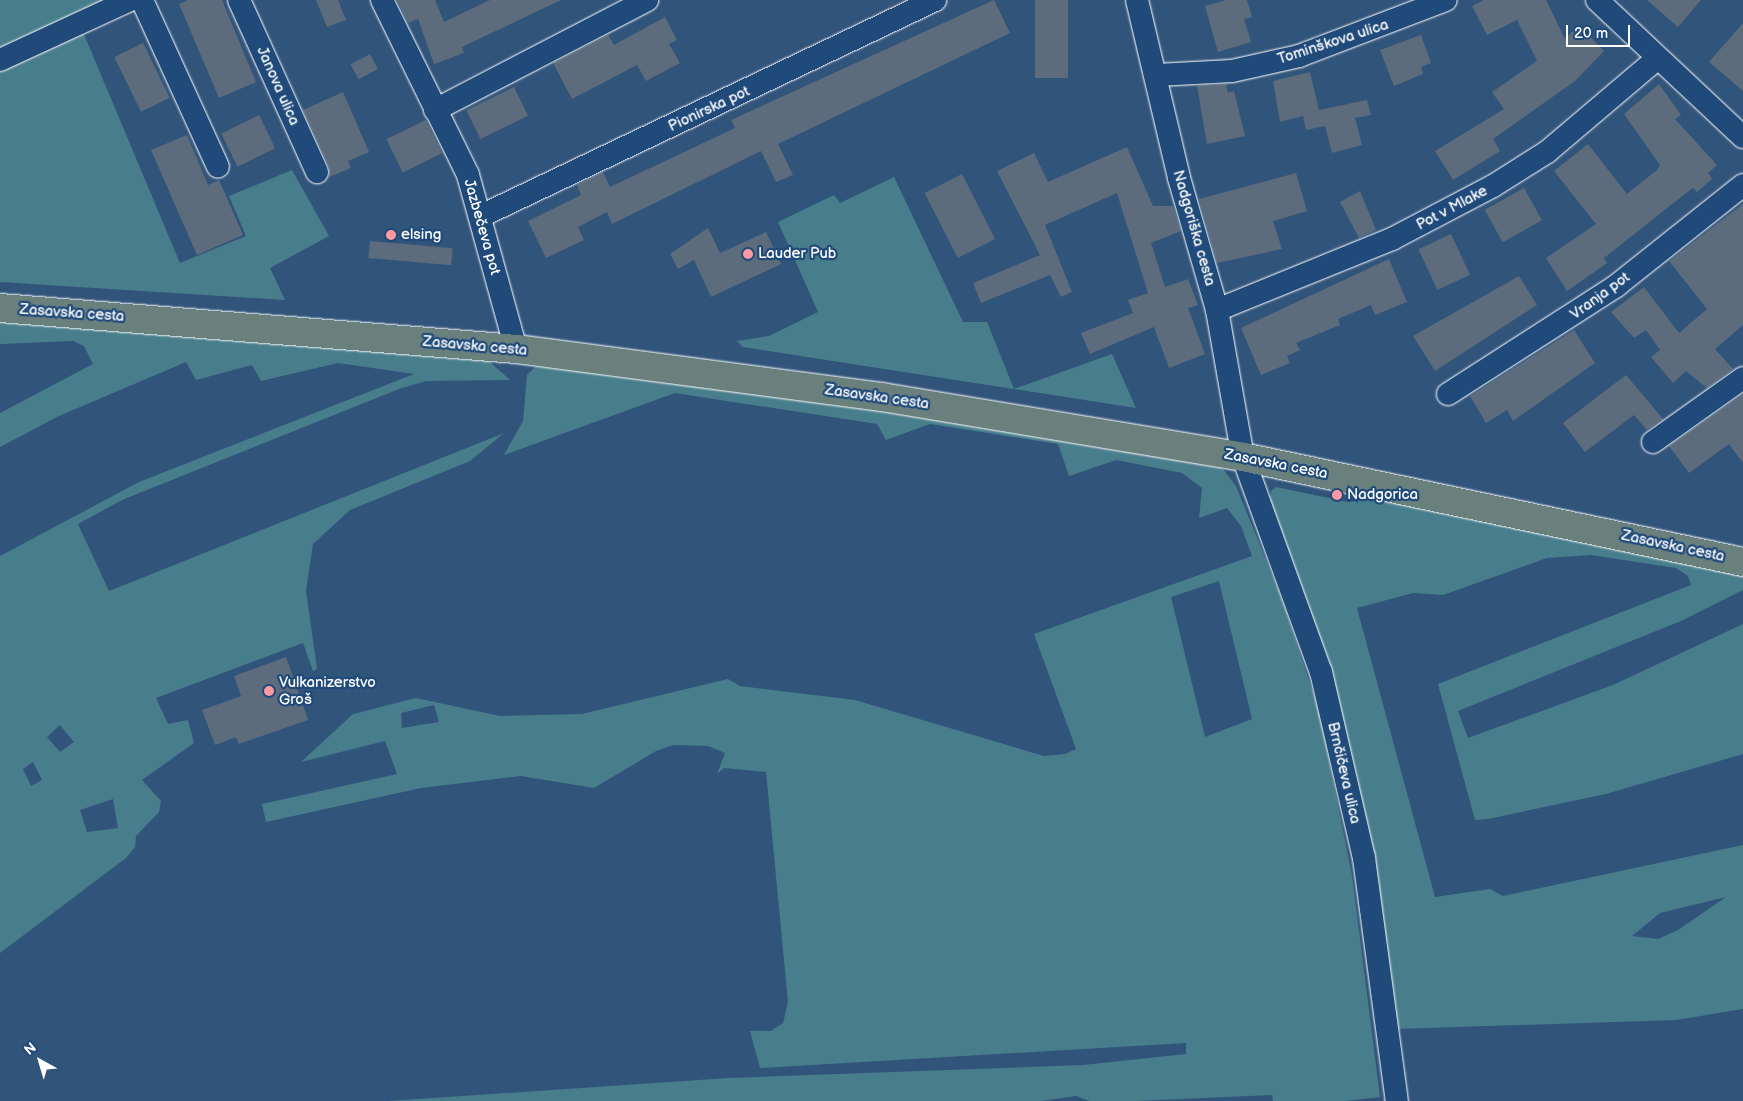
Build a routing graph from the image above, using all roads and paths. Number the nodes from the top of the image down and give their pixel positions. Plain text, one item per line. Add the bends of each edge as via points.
1 (130, 0) edge
2 (142, 0) edge
3 (239, 0) edge
4 (382, 0) edge
5 (647, 0) edge
6 (935, 0) edge
7 (1137, 0) edge
8 (1446, 0) edge
9 (1597, 0) edge
10 (1658, 58) junction
11 (0, 60) edge
12 (1157, 75) junction
13 (435, 110) junction
14 (1743, 137) edge
15 (218, 167) dead end
16 (317, 172) dead end
17 (1743, 185) edge
18 (481, 216) junction
19 (0, 308) edge
20 (1217, 310) junction
21 (516, 348) junction
22 (1743, 378) edge
23 (1448, 394) dead end
24 (1653, 442) dead end
25 (1243, 457) junction
26 (1743, 562) edge
27 (1397, 1101) edge

1 - 11 street
2 - 15 street
3 - 16 street, Janova ulica
4 - 13 street, Jazbečeva pot
5 - 13 street
6 - 18 street, Pionirska pot
7 - 12 street, Nadgoriška cesta
8 - 12 street, Tominškova ulica via 1299,56 1232,71
9 - 10 street
10 - 14 street
10 - 20 street, Pot v Mlake via 1547,152 1493,186 1392,239
12 - 20 street, Nadgoriška cesta via 1179,178
13 - 18 street, Jazbečeva pot via 468,175
17 - 23 street, Vranja pot via 1616,286
18 - 21 street, Jazbečeva pot
19 - 21 main road, Zasavska cesta
20 - 25 street, Nadgoriška cesta
21 - 25 main road, Zasavska cesta via 882,397
22 - 24 street
25 - 26 main road, Zasavska cesta
25 - 27 street, Brnčičeva ulica via 1321,672 1364,858

